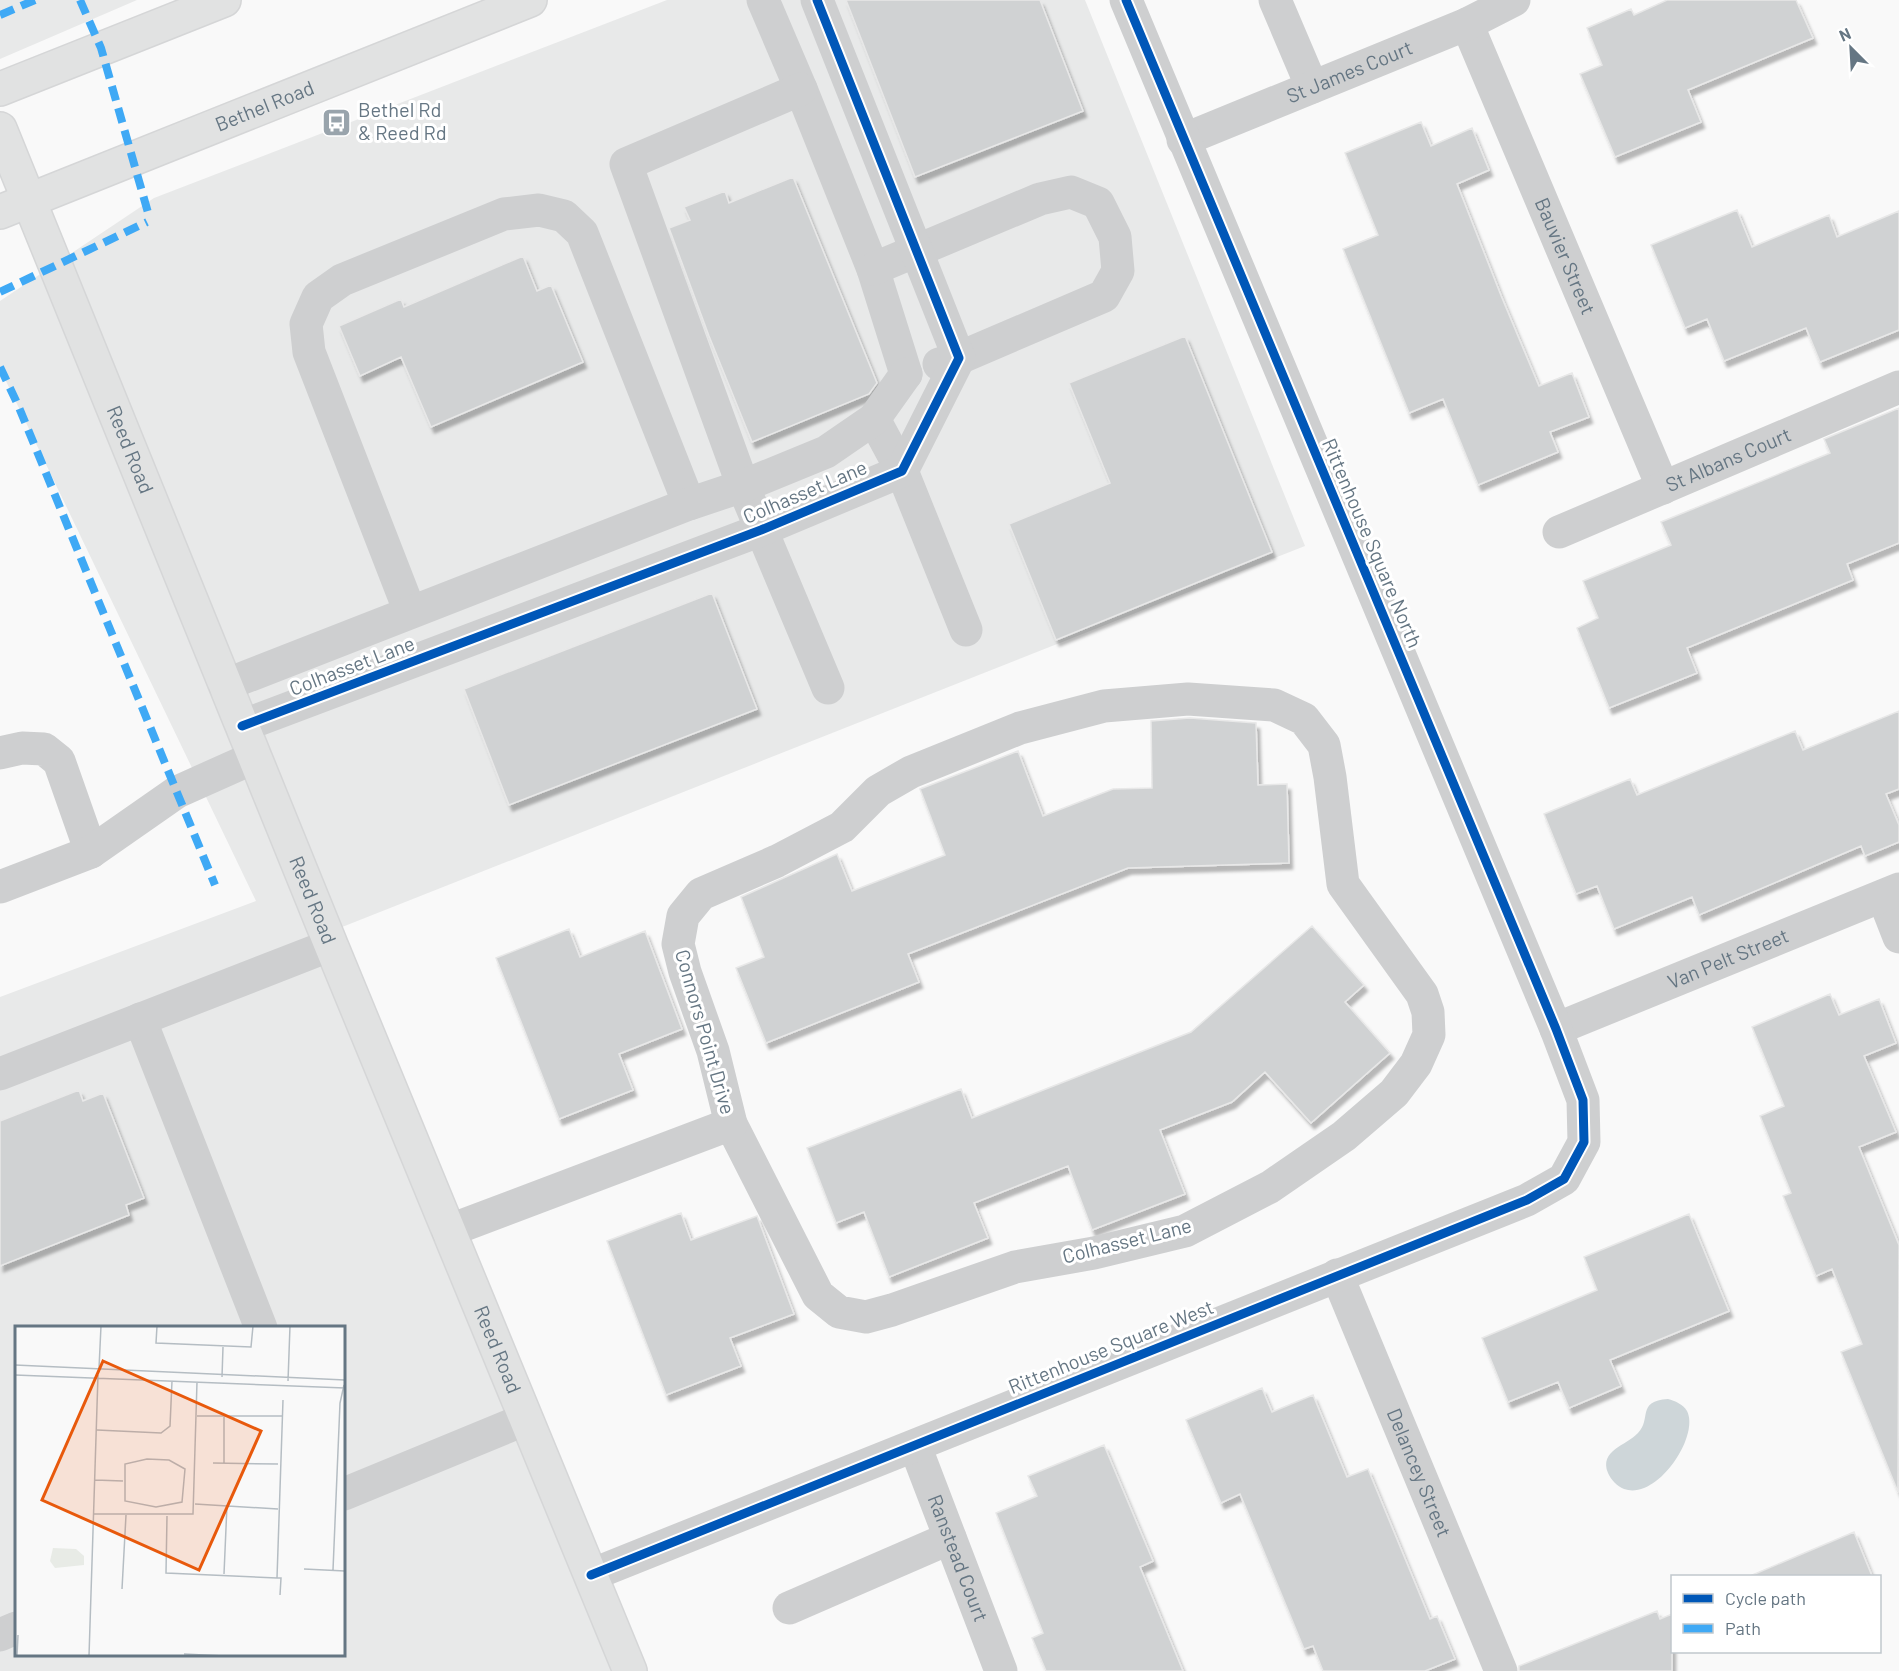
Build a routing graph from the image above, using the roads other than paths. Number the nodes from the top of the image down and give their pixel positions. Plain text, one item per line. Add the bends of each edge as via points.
1 (224, 0) edge
2 (530, 0) edge
3 (763, 0) edge
4 (817, 0) edge
5 (1126, 0) edge
6 (1275, 0) edge
7 (1514, 0) edge
8 (1467, 24) junction
9 (1312, 87) junction
10 (0, 89) edge
11 (801, 89) junction
12 (0, 129) edge
13 (1183, 140) junction
14 (15, 206) edge
15 (916, 251) junction
16 (873, 269) junction
17 (959, 357) junction
18 (906, 374) junction
19 (1899, 387) edge
20 (874, 419) junction
21 (902, 471) junction
22 (743, 486) junction
23 (1663, 488) junction
24 (689, 504) junction
25 (761, 530) junction
26 (1559, 532) dead end
27 (410, 612) junction
28 (966, 630) dead end
29 (225, 685) junction
30 (828, 688) dead end
31 (242, 726) junction
32 (0, 753) edge
33 (255, 758) junction
34 (91, 852) junction
35 (1343, 884) joint
36 (0, 886) edge
37 (1891, 893) edge
38 (1899, 937) edge
39 (331, 945) junction
40 (140, 1020) junction
41 (1556, 1029) junction
42 (0, 1074) edge
43 (1583, 1100) joint
44 (731, 1124) junction
45 (448, 1231) junction
46 (1337, 1275) junction
47 (260, 1326) edge
48 (526, 1419) junction
49 (915, 1446) junction
50 (345, 1494) edge
51 (950, 1538) junction
52 (591, 1575) junction
53 (789, 1608) dead end
54 (15, 1628) edge
55 (0, 1635) edge
56 (630, 1671) edge
57 (1001, 1671) edge
58 (1501, 1671) edge

1 - 10 main road
2 - 14 main road, Bethel Road
3 - 11 street
4 - 15 street
5 - 13 street, Rittenhouse Square North
6 - 9 street
7 - 8 street, St James Court
8 - 9 street, St James Court
8 - 23 street, Bauvier Street
9 - 13 street, St James Court
11 - 16 street
11 - 22 street via 626,164
12 - 14 main road, Reed Road
13 - 41 street, Rittenhouse Square North
14 - 29 main road, Reed Road
15 - 16 street
15 - 17 street
15 - 17 street via 1040,199 1071,192 1098,203 1115,237 1118,271 1104,296
16 - 18 street
17 - 18 street
17 - 21 street
18 - 20 street, Colhasset Lane
19 - 23 street, St Albans Court
20 - 21 street
20 - 22 street, Colhasset Lane via 826,452
21 - 25 street, Colhasset Lane
21 - 28 street
22 - 24 street, Colhasset Lane
22 - 25 street
23 - 26 street, St Albans Court
24 - 27 street, Colhasset Lane
24 - 27 street via 582,234 564,216 539,210 504,214 342,280 318,297 306,324 309,352
25 - 30 street
25 - 31 street, Colhasset Lane
27 - 29 street, Colhasset Lane
29 - 31 main road, Reed Road
31 - 33 main road, Reed Road
32 - 34 street via 44,749 59,761
33 - 34 street via 177,792
33 - 39 main road, Reed Road
34 - 36 street
35 - 44 street, Connors Point Drive via 1324,745 1304,719 1275,705 1188,699 1104,706 1020,728 911,772 878,791 842,827 701,894 683,916 678,944 713,1051
35 - 44 street, Colhasset Lane via 1422,994 1429,1035 1416,1064 1394,1092 1344,1136 1270,1187 1185,1231 1015,1267 866,1317 839,1312 818,1295
37 - 38 street
37 - 41 street, Van Pelt Street
39 - 40 street
39 - 45 main road, Reed Road
40 - 42 street
40 - 47 street
41 - 43 street, Rittenhouse Square North
43 - 46 street, Rittenhouse Square West via 1584,1142 1564,1179 1527,1200
44 - 45 street, Connors Point Drive
45 - 48 main road, Reed Road
46 - 49 street, Rittenhouse Square West
46 - 58 street, Delancey Street
48 - 50 street
48 - 52 main road, Reed Road
49 - 51 street, Ranstead Court
49 - 52 street, Rittenhouse Square West
51 - 53 street
51 - 57 street, Ranstead Court
52 - 56 main road, Reed Road
54 - 55 street

